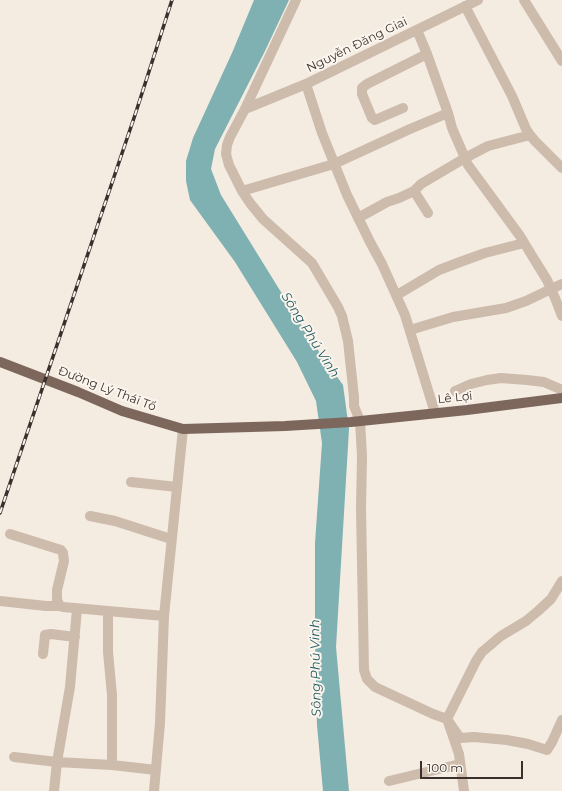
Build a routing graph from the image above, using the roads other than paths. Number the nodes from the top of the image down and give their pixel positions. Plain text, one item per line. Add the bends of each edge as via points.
1 (296, 0) edge
2 (478, 0) edge
3 (524, 0) edge
4 (465, 6) junction
5 (417, 30) junction
6 (427, 54) junction
7 (562, 61) edge
8 (306, 84) junction
9 (403, 108) dead end
10 (245, 109) junction
11 (448, 113) junction
12 (530, 135) junction
13 (465, 158) junction
14 (334, 164) junction
15 (562, 168) edge
16 (242, 191) junction
17 (414, 191) junction
18 (428, 213) dead end
19 (358, 218) junction
20 (524, 243) junction
21 (562, 284) edge
22 (551, 288) junction
23 (397, 295) junction
24 (562, 316) edge
25 (410, 330) junction
26 (0, 362) edge
27 (562, 390) edge
28 (455, 391) dead end
29 (562, 398) edge
30 (435, 413) junction
31 (355, 421) junction
32 (304, 425) joint
33 (183, 429) junction
34 (131, 482) dead end
35 (176, 487) junction
36 (90, 516) dead end
37 (10, 534) dead end
38 (171, 539) junction
39 (560, 587) edge
40 (0, 601) edge
41 (60, 606) junction
42 (77, 609) junction
43 (108, 611) junction
44 (164, 616) junction
45 (75, 637) junction
46 (43, 654) dead end
47 (448, 718) junction
48 (562, 720) edge
49 (14, 757) dead end
50 (57, 762) junction
51 (460, 764) junction
52 (112, 765) junction
53 (156, 770) junction
54 (389, 781) dead end
55 (54, 791) edge
56 (154, 791) edge
57 (464, 791) edge

1 - 10 street
2 - 4 street, Nguyễn Đăng Giai
3 - 7 street
4 - 5 street, Nguyễn Đăng Giai
4 - 12 street
5 - 6 street
5 - 8 street, Nguyễn Đăng Giai
6 - 9 street via 362,88 362,94 375,120
6 - 11 street
8 - 10 street, Nguyễn Đăng Giai
8 - 14 street
10 - 16 street via 230,137 226,154
11 - 13 street
11 - 14 street
12 - 13 street via 488,146
12 - 15 street
13 - 17 street via 421,184
13 - 20 street
14 - 16 street
14 - 19 street
16 - 31 street via 262,219 312,263 338,307 348,341
17 - 18 street
17 - 19 street
19 - 23 street
20 - 22 street
20 - 23 street via 439,270
21 - 22 street
22 - 24 street
22 - 25 street via 506,308 453,317
23 - 25 street
25 - 30 street
26 - 33 main road, Đường Lý Thái Tổ via 122,411
27 - 28 street via 544,382 501,378 471,384
29 - 30 main road, Lê Lợi
30 - 31 main road, Lê Lợi
31 - 32 main road, Lê Lợi
31 - 47 street via 362,456 364,670 367,679 375,687 433,714
32 - 33 main road, Đường Lý Thái Tổ
33 - 35 street
34 - 35 street
35 - 38 street
36 - 38 street via 115,521
37 - 41 street via 61,550 64,561 57,590
38 - 44 street
39 - 47 street via 538,612 482,652
40 - 41 street
41 - 42 street
42 - 43 street
42 - 45 street
43 - 44 street
43 - 52 street
44 - 53 street
45 - 46 street via 46,635
45 - 50 street via 70,687
47 - 48 street via 460,738 507,740 547,750
47 - 51 street
49 - 50 street
50 - 52 street
50 - 55 street
51 - 54 street
51 - 57 street
52 - 53 street
53 - 56 street

